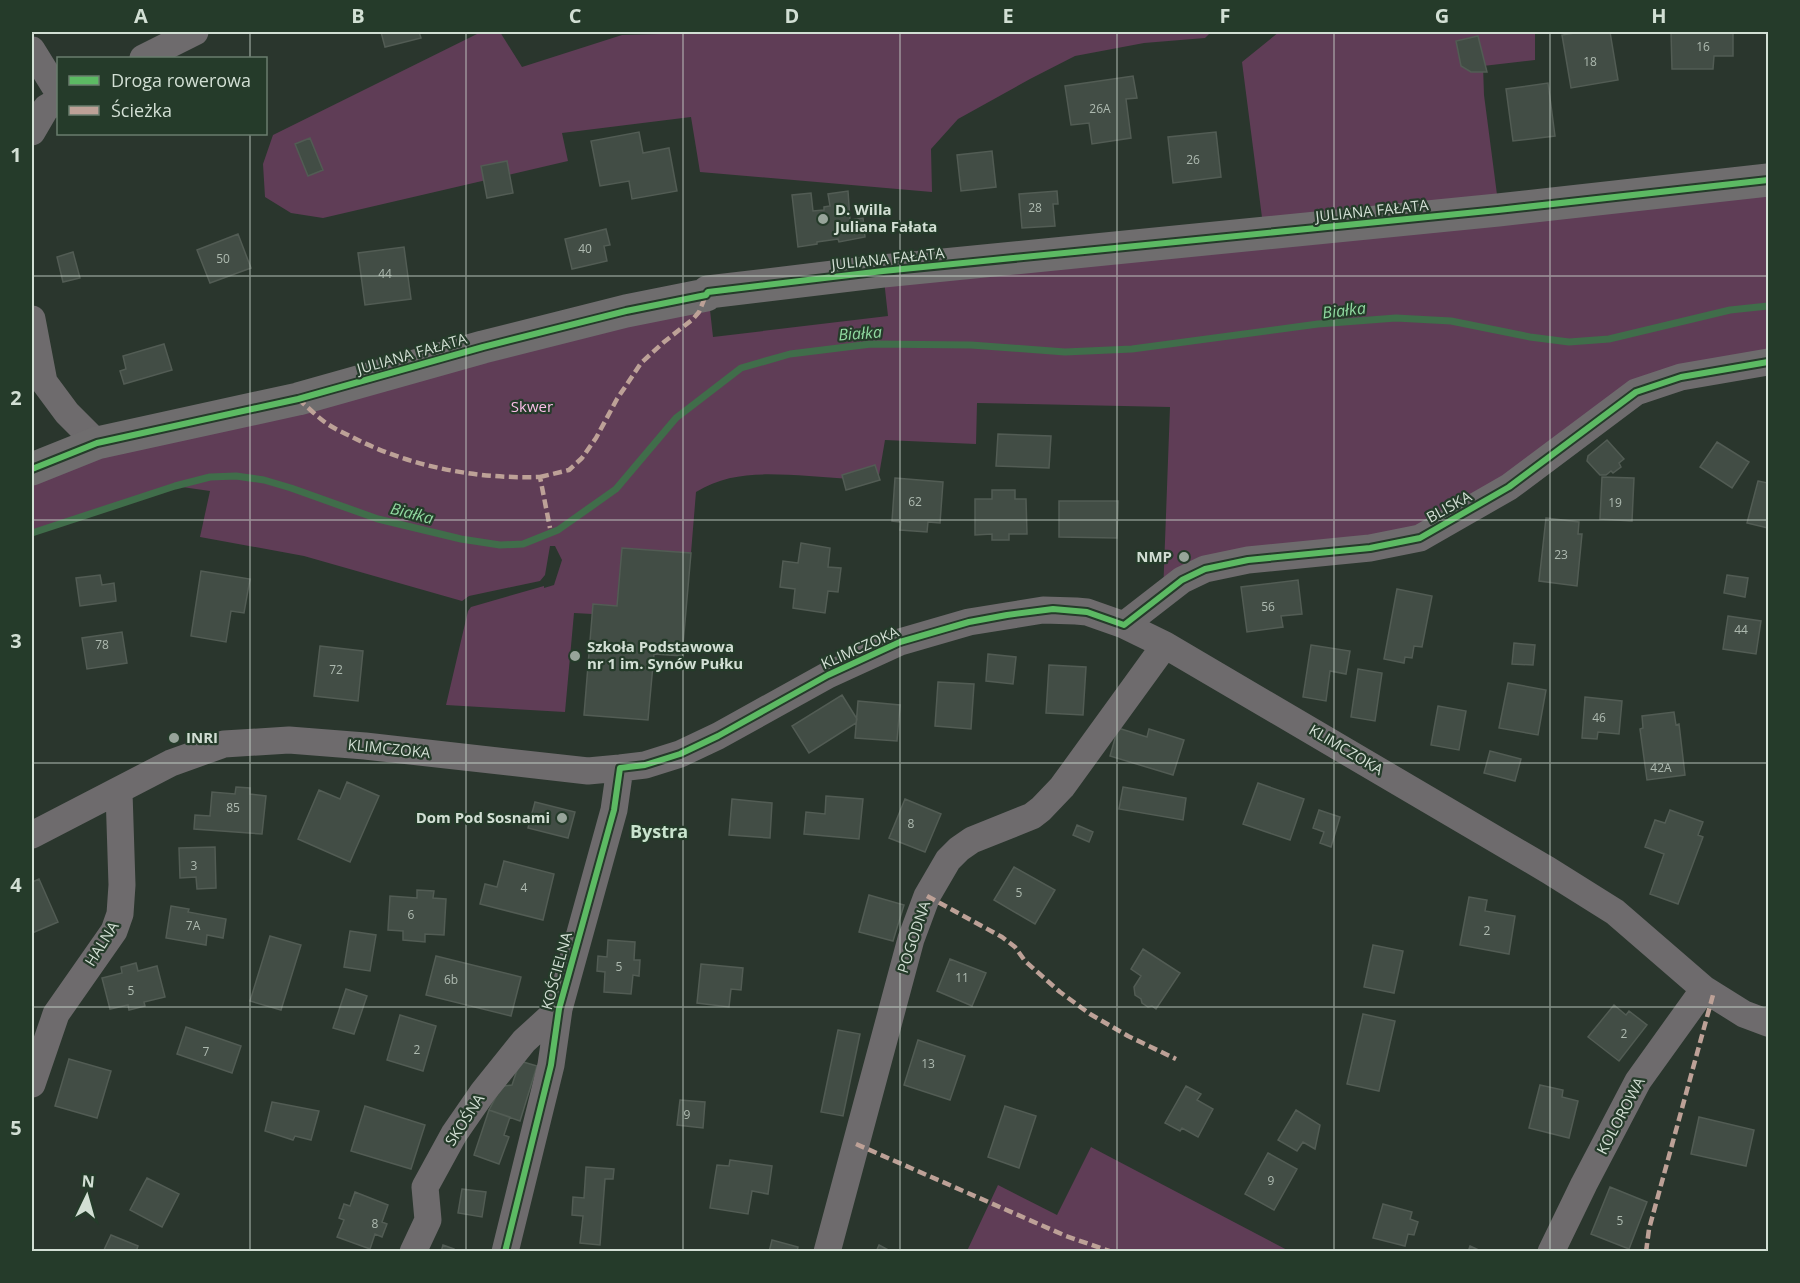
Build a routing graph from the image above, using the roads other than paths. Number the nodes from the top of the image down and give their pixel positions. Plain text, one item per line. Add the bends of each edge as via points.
1 (195, 32) edge
2 (32, 50) edge
3 (144, 57) edge
4 (57, 90) edge
5 (57, 102) edge
6 (32, 132) edge
7 (1768, 180) edge
8 (32, 319) edge
9 (1768, 362) edge
10 (97, 443) junction
11 (32, 469) edge
12 (1124, 625) junction
13 (1165, 645) junction
14 (620, 768) junction
15 (119, 792) junction
16 (32, 835) edge
17 (1704, 989) junction
18 (559, 1008) junction
19 (1768, 1023) edge
20 (32, 1084) edge
21 (413, 1251) edge
22 (504, 1251) edge
23 (827, 1251) edge
24 (1551, 1251) edge

1 - 3 street
2 - 4 street
5 - 6 street via 46,108
7 - 10 street, JULIANA FAŁATA via 708,292 483,347 298,399
8 - 10 street via 44,382
9 - 12 street, BLISKA via 1681,378 1636,392 1509,487 1420,538 1205,569 1182,580
10 - 11 street, JULIANA FAŁATA
12 - 13 street, KLIMCZOKA
12 - 14 street, KLIMCZOKA via 1088,612 1053,609 969,622 900,642 828,675 680,754
13 - 17 street, KLIMCZOKA via 1615,912
13 - 23 street, POGODNA via 1062,787 1032,816 959,849 927,896 911,939
14 - 15 street, KLIMCZOKA via 585,771 289,740 224,744 171,763
14 - 18 street, KOŚCIELNA via 614,810
15 - 16 street, KLIMCZOKA
15 - 20 street, HALNA via 120,914 114,931 56,1014
17 - 19 street, KLIMCZOKA via 1744,1014
17 - 24 street, KOLOROWA via 1638,1081
18 - 21 street, SKOŚNA via 524,1041 454,1134 425,1187 428,1220
18 - 22 street, KOŚCIELNA via 551,1065

